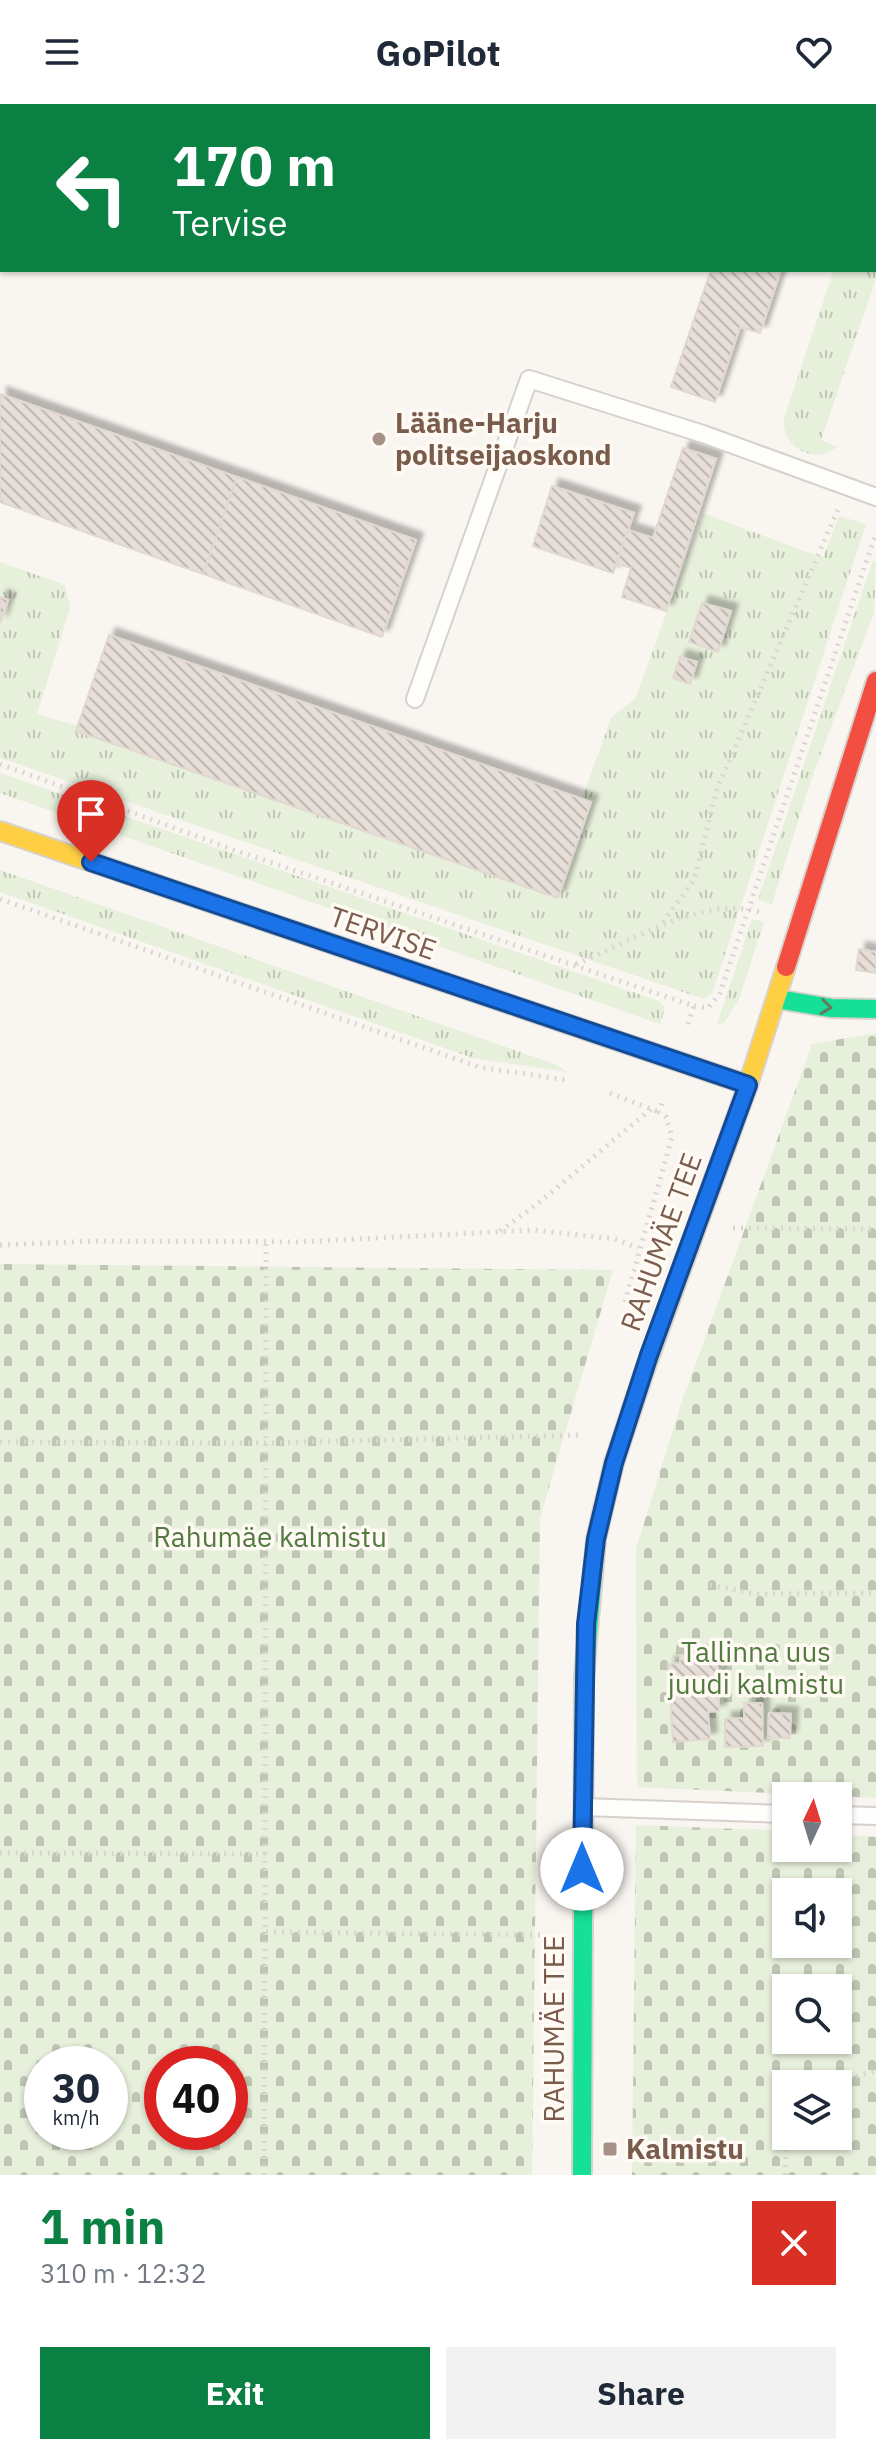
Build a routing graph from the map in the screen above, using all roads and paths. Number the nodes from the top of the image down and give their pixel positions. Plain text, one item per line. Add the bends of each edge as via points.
1 (848, 487) junction
2 (876, 497) edge
3 (876, 533) edge
4 (876, 681) edge
5 (415, 699) dead end
6 (0, 764) edge
7 (0, 831) edge
8 (0, 899) edge
9 (749, 909) junction
10 (767, 915) dead end
11 (663, 922) junction
12 (575, 965) junction
13 (777, 999) junction
14 (694, 1006) junction
15 (876, 1009) edge
16 (685, 1030) dead end
17 (567, 1080) dead end
18 (748, 1085) junction
19 (610, 1093) dead end
20 (662, 1103) dead end
21 (652, 1109) junction
22 (659, 1112) junction
23 (726, 1228) dead end
24 (876, 1229) edge
25 (500, 1232) junction
26 (266, 1242) junction
27 (0, 1245) edge
28 (582, 1435) dead end
29 (0, 1442) edge
30 (266, 1443) junction
31 (710, 1585) dead end
32 (876, 1593) edge
33 (582, 1807) junction
34 (772, 1814) edge
35 (852, 1815) edge
36 (876, 1816) edge
37 (0, 1853) edge
38 (265, 1854) junction
39 (265, 1932) junction
40 (545, 1935) dead end
41 (582, 2024) junction
42 (602, 2067) dead end
43 (876, 2071) edge
44 (852, 2077) edge
45 (786, 2150) edge
46 (264, 2175) edge
47 (582, 2175) edge
48 (785, 2175) edge

1 - 2 lane
1 - 5 lane via 529,379
1 - 11 path via 717,789 694,880
3 - 9 path
4 - 13 street, RAHUMÄE TEE
6 - 12 path
7 - 18 street, TERVISE
8 - 17 path via 479,1067
9 - 10 path
9 - 11 path
9 - 14 path via 720,993 708,1008
11 - 12 path
12 - 14 path
13 -> 15 street
13 - 18 street, RAHUMÄE TEE
14 - 16 path
18 - 33 street, RAHUMÄE TEE via 649,1355 596,1539 586,1624
19 - 21 path
20 - 22 path
21 - 22 path
21 - 25 path
22 - 25 path via 672,1137 638,1248 615,1239 534,1230
23 - 24 path
25 - 26 path
26 - 27 path
26 - 30 path
28 - 30 path
29 - 30 path
30 - 38 path
31 - 32 path via 756,1594
33 - 34 lane
33 - 41 street, RAHUMÄE TEE
35 - 36 lane
37 - 38 path
38 - 39 path
39 - 40 path
39 - 46 path
41 - 42 lane
41 - 47 street, RAHUMÄE TEE
43 - 44 path
45 - 48 path

